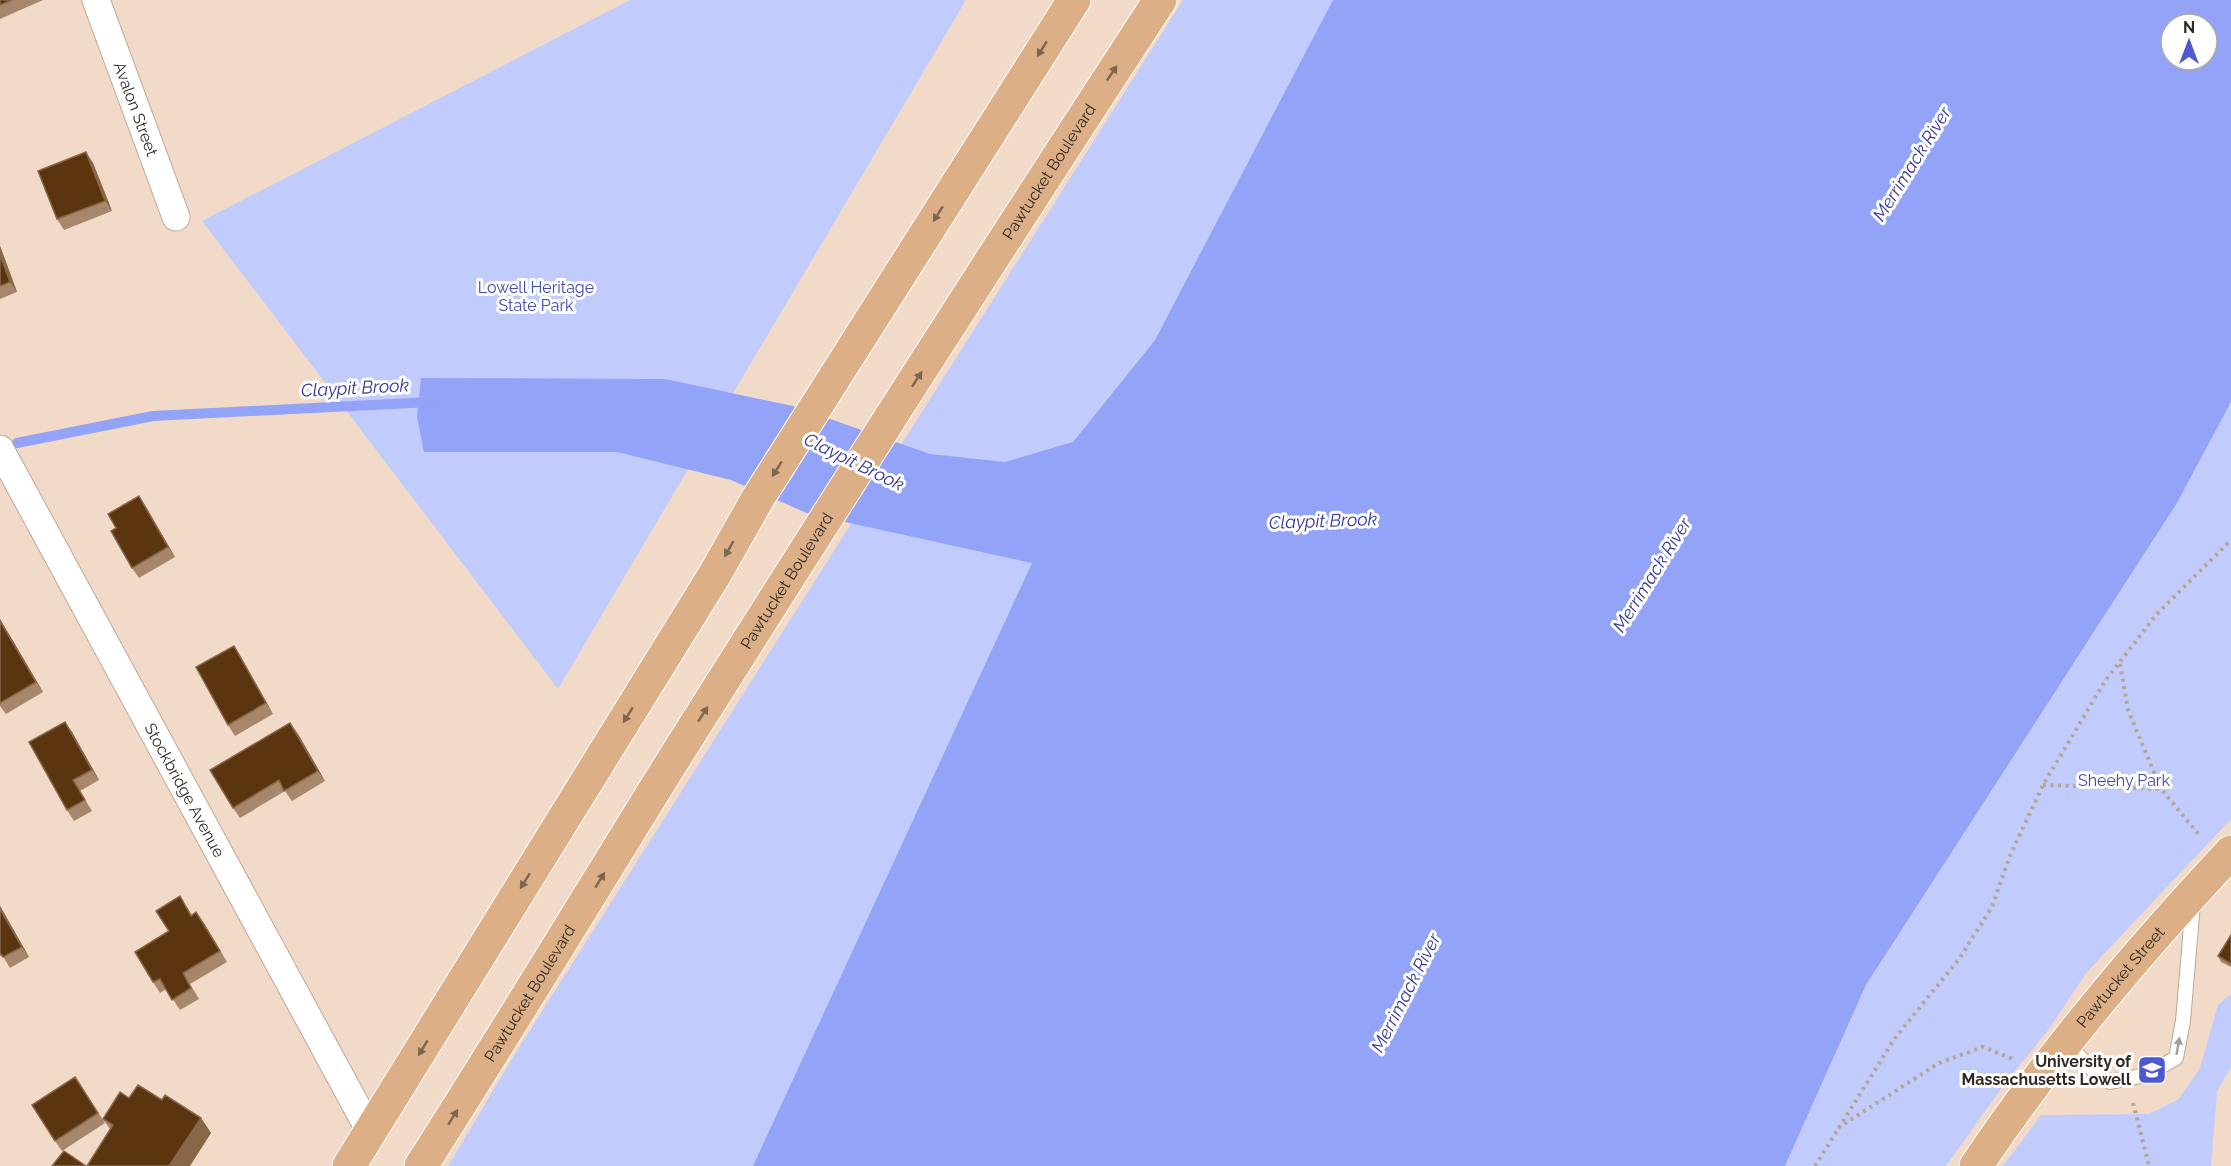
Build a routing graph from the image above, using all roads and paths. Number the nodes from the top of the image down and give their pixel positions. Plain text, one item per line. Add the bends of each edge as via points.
1 (96, 0) edge
2 (1074, 0) edge
3 (1160, 0) edge
4 (176, 217) dead end
5 (0, 449) edge
6 (2231, 540) edge
7 (2119, 663) junction
8 (2043, 785) junction
9 (2161, 789) junction
10 (2201, 837) dead end
11 (2231, 852) edge
12 (2195, 890) junction
13 (2067, 1042) junction
14 (2044, 1071) junction
15 (2128, 1078) junction
16 (1837, 1129) junction
17 (371, 1133) junction
18 (349, 1166) edge
19 (421, 1166) edge
20 (1815, 1166) edge
21 (1976, 1166) edge
22 (2149, 1166) edge

1 - 4 street, Avalon Street
2 -> 17 main road via 758,498
19 -> 3 main road, Pawtucket Boulevard via 670,765
5 - 17 street, Stockbridge Avenue
6 - 7 path via 2157,615
7 - 8 path
7 - 9 path via 2128,710
8 - 9 path
8 - 16 path via 2009,858 1992,907 1959,959 1895,1038
9 - 10 path
11 - 12 main road, Pawtucket Street
12 - 13 main road, Pawtucket Street
15 -> 12 lane via 2146,1075 2176,1058
13 - 14 main road, Pawtucket Street
13 - 15 lane via 2086,1065 2110,1082
14 - 16 path via 1983,1047 1939,1063
14 - 21 main road, Pawtucket Street
15 - 22 path
16 - 20 path
17 - 18 main road

